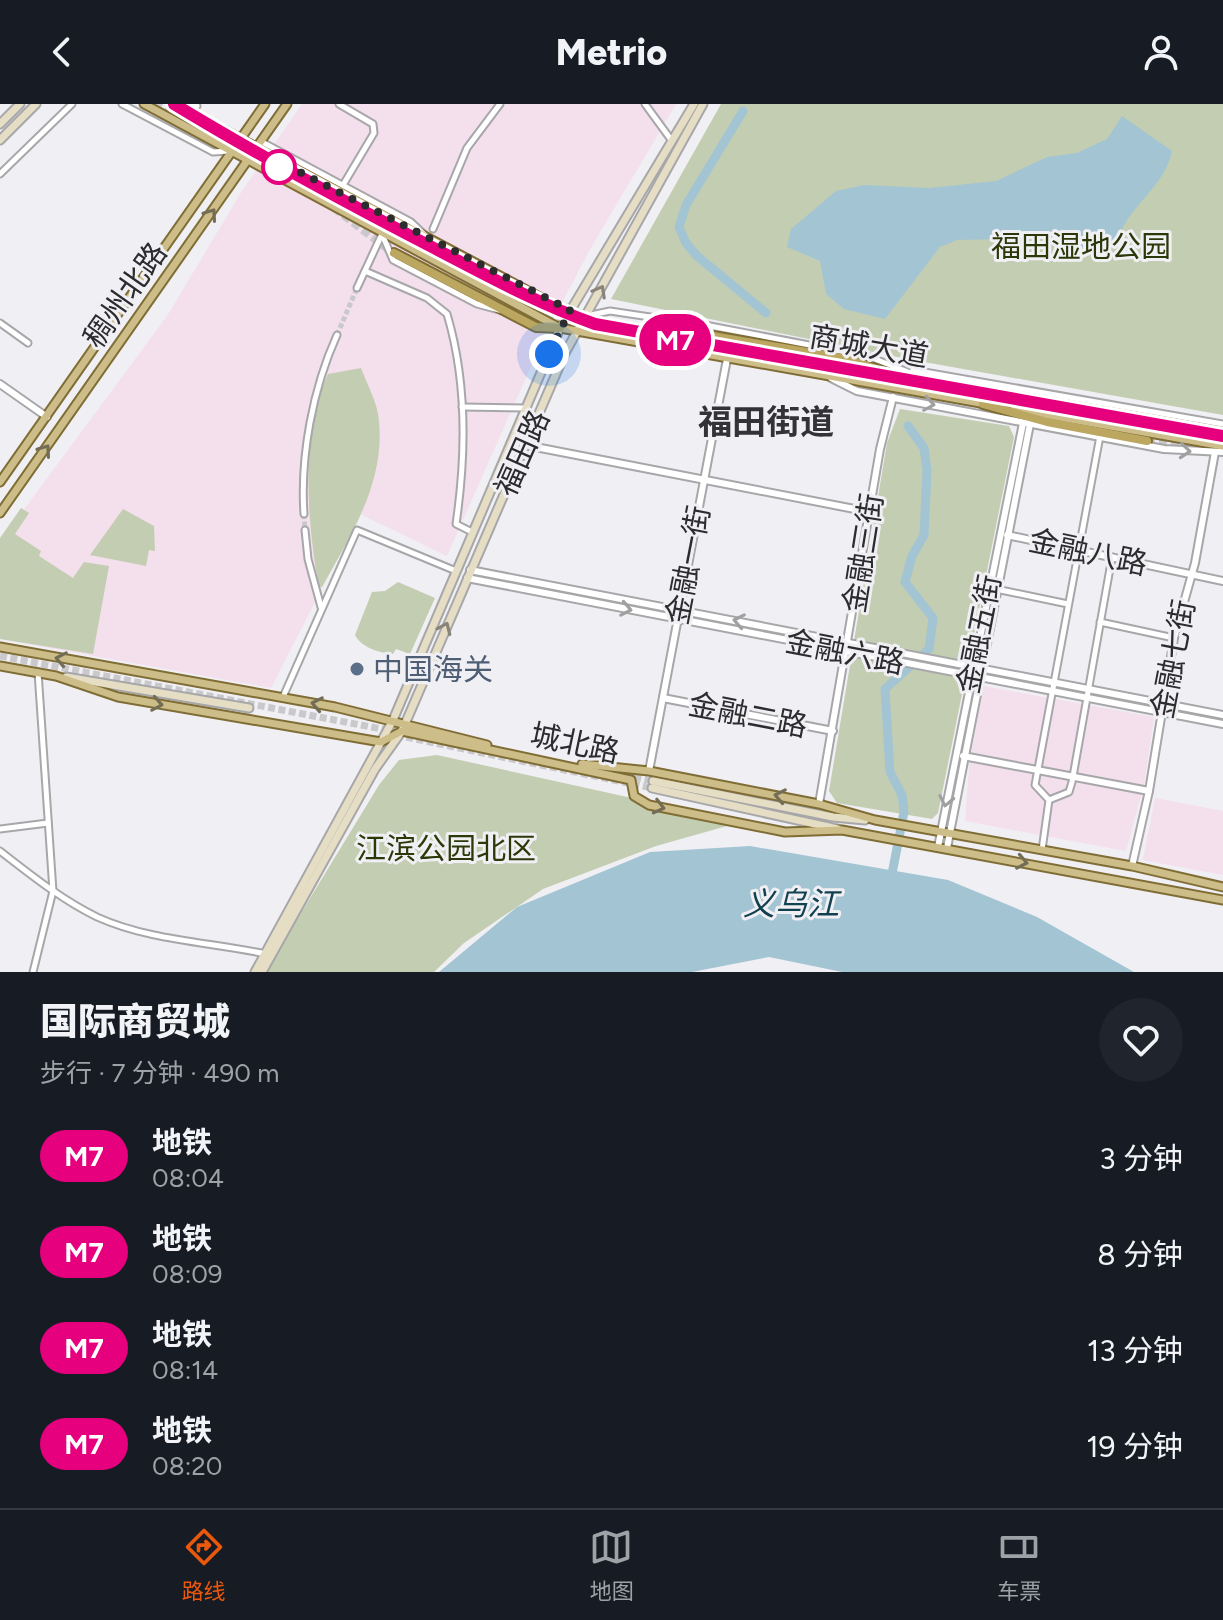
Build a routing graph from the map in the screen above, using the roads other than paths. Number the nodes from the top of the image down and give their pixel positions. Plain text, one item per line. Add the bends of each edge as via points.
1 (20, 104) edge
2 (36, 104) edge
3 (72, 104) edge
4 (122, 104) edge
5 (144, 104) edge
6 (175, 104) edge
7 (265, 104) edge
8 (287, 104) edge
9 (339, 104) edge
10 (500, 104) edge
11 (645, 104) edge
12 (694, 104) edge
13 (703, 104) edge
14 (0, 124) edge
15 (0, 140) edge
16 (241, 140) junction
17 (672, 141) junction
18 (259, 145) junction
19 (234, 150) junction
20 (249, 160) junction
21 (0, 174) edge
22 (343, 185) junction
23 (433, 229) dead end
24 (382, 234) junction
25 (429, 240) junction
26 (394, 253) tunnel mouth
27 (365, 271) junction
28 (357, 288) tunnel mouth
29 (570, 310) junction
30 (507, 311) junction
31 (586, 316) junction
32 (0, 323) edge
33 (560, 328) junction
34 (678, 330) tunnel mouth
35 (577, 333) junction
36 (337, 335) tunnel mouth
37 (28, 343) dead end
38 (727, 359) junction
39 (905, 368) junction
40 (894, 375) junction
41 (828, 377) junction
42 (930, 381) junction
43 (0, 384) edge
44 (893, 397) junction
45 (983, 404) junction
46 (462, 407) junction
47 (526, 408) junction
48 (47, 417) junction
49 (1026, 423) junction
50 (1223, 424) edge
51 (1223, 432) edge
52 (1100, 436) junction
53 (1147, 441) tunnel mouth
54 (525, 445) junction
55 (1220, 450) edge
56 (1, 477) edge
57 (704, 480) junction
58 (870, 512) junction
59 (0, 513) edge
60 (304, 514) tunnel mouth
61 (305, 530) tunnel mouth
62 (472, 532) junction
63 (1003, 535) junction
64 (1078, 550) junction
65 (1112, 557) junction
66 (456, 571) junction
67 (468, 574) junction
68 (1190, 574) junction
69 (1223, 581) edge
70 (987, 586) junction
71 (997, 589) junction
72 (1069, 604) junction
73 (321, 608) junction
74 (679, 610) junction
75 (677, 619) junction
76 (1100, 622) junction
77 (1174, 638) junction
78 (849, 643) junction
79 (0, 647) edge
80 (847, 652) junction
81 (0, 666) edge
82 (972, 667) junction
83 (982, 669) junction
84 (38, 671) junction
85 (56, 676) junction
86 (970, 676) junction
87 (980, 678) junction
88 (1053, 683) junction
89 (1051, 691) junction
90 (1088, 694) junction
91 (283, 697) junction
92 (663, 698) junction
93 (249, 708) dead end
94 (1162, 708) junction
95 (1223, 715) edge
96 (393, 720) junction
97 (1223, 724) edge
98 (403, 729) junction
99 (833, 731) junction
100 (381, 742) junction
101 (955, 754) junction
102 (965, 756) junction
103 (1037, 769) junction
104 (649, 771) junction
105 (1073, 776) junction
106 (1149, 791) junction
107 (1049, 800) junction
108 (819, 804) junction
109 (879, 821) junction
110 (48, 823) junction
111 (0, 829) edge
112 (842, 830) junction
113 (939, 832) junction
114 (951, 833) junction
115 (942, 847) junction
116 (1042, 850) junction
117 (0, 851) edge
118 (1132, 866) junction
119 (1223, 887) edge
120 (53, 891) junction
121 (1223, 900) edge
122 (268, 955) junction
123 (33, 972) edge
124 (255, 972) edge
125 (262, 972) edge

1 - 14 main road
2 - 15 main road
3 - 21 street
4 - 19 street via 213,152
5 - 19 main road, 商城大道
6 - 16 main road, 商城大道
7 - 16 main road, 稠州北路
8 - 18 main road, 稠州北路
9 - 22 street via 373,124 374,133
10 - 23 street via 467,148
11 - 17 street
12 - 17 main road, 福田路
31 -> 13 main road, 福田路
16 - 18 main road, 商城大道
16 - 19 main road, 稠州北路
17 - 29 main road, 福田路
18 - 20 main road, 稠州北路
18 - 22 street
18 - 25 main road, 商城大道
19 - 20 main road, 商城大道
19 - 48 main road, 稠州北路
20 - 24 main road, 商城大道
59 -> 20 main road, 稠州北路
22 - 25 street via 411,222
24 - 27 street
24 - 30 street via 393,260 477,304
24 - 33 main road, 商城大道
25 - 29 main road, 商城大道
26 - 30 highway
27 - 28 street
27 - 46 street via 427,298 447,314
29 - 31 main road, 商城大道
29 - 33 main road, 福田路
30 - 33 highway via 536,327
31 - 35 main road, 福田路
31 - 39 street via 610,311 710,326
31 - 40 main road, 商城大道 via 603,324
32 - 37 street
33 - 35 main road, 商城大道
33 - 47 main road, 福田路
34 - 40 highway via 847,359
35 - 38 main road, 商城大道
35 - 54 main road, 福田路
36 - 60 street via 312,409
38 - 41 main road, 商城大道
38 - 57 street, 金融一街
39 - 42 street
39 - 50 street
40 - 42 main road, 商城大道
41 - 44 street via 857,391
41 - 45 main road, 商城大道
42 - 51 main road, 商城大道
43 - 48 street
44 -> 49 street
44 - 58 street, 金融三街
45 - 53 highway
45 - 55 main road, 商城大道
46 - 47 street
46 - 62 street via 464,471 456,524
47 - 62 main road, 福田路
48 - 56 main road, 稠州北路
49 - 52 street
49 - 63 street, 金融五街
52 -> 55 street via 1164,449
52 - 64 street
54 - 57 street
54 - 67 main road, 福田路
55 - 68 street, 金融七街
57 - 58 street
57 - 74 street, 金融一街
58 - 78 street, 金融三街
61 - 73 street
62 - 66 main road, 福田路
63 - 64 street, 金融八路
63 - 70 street, 金融五街
63 - 71 street, 金融五街
64 - 65 street, 金融八路
64 - 72 street
65 - 68 street, 金融八路
65 - 76 street
66 - 73 street via 357,530
66 - 96 main road, 福田路
67 - 74 street, 金融六路
67 -> 75 street, 金融六路
98 -> 67 main road, 福田路
68 - 69 street, 金融八路
68 - 77 street, 金融七街
70 - 71 street
70 - 82 street, 金融五街
71 - 72 street
71 - 83 street, 金融五街
72 - 88 street
73 - 91 street
74 - 75 street, 金融一街
78 -> 74 street, 金融六路
75 - 80 street, 金融六路
75 - 92 street, 金融一街
76 - 77 street
76 - 90 street
77 - 94 street, 金融七街
78 - 80 street, 金融三街
78 - 82 street, 金融六路
91 -> 79 main road, 城北路
80 - 86 street, 金融六路
80 - 99 street, 金融三街
81 - 84 main road
82 - 83 street, 金融六路
82 - 86 street, 金融五街
83 - 87 street, 金融五街
83 - 88 street, 金融六路
84 - 85 main road
84 - 110 street
85 - 93 main road
85 -> 100 main road via 118,697
86 - 87 street, 金融六路
86 - 101 street, 金融五街
87 - 89 street, 金融六路
87 - 102 street, 金融五街
88 - 89 street
88 - 90 street, 金融六路
89 - 90 street, 金融六路
89 - 103 street
90 - 94 street, 金融六路
90 - 105 street
96 -> 91 main road, 城北路
92 - 99 street, 金融二路
92 - 104 street, 金融一街
94 - 95 street, 金融六路
94 - 97 street, 金融六路
94 - 106 street, 金融七街
96 - 98 main road, 城北路
96 - 100 main road, 福田路
98 - 100 main road
98 - 104 main road, 城北路 via 594,767
98 -> 112 main road, 城北路 via 631,780 634,796 649,805 785,832
98 - 122 main road, 福田路
99 - 108 street, 金融三街
100 - 122 main road, 福田路
101 - 102 street
101 -> 113 street, 金融五街
102 - 103 street
102 - 114 street, 金融五街
103 - 105 street
103 - 107 street via 1035,785
108 -> 104 main road, 城北路
105 - 106 street
105 - 107 street via 1069,792
106 - 118 street, 金融七街
107 - 116 street
108 - 109 main road, 城北路
109 - 112 main road via 653,785
109 - 113 main road, 城北路
110 - 111 street
110 - 120 street
112 - 115 main road, 城北路
113 - 114 main road, 城北路
113 - 115 street, 金融五街
114 - 115 street, 金融五街
114 - 116 main road, 城北路
115 -> 121 main road, 城北路
116 - 118 main road, 城北路
117 - 120 street
118 - 119 main road, 城北路
120 - 122 street via 98,917 136,930
120 - 123 street
122 - 124 main road
122 - 125 main road

